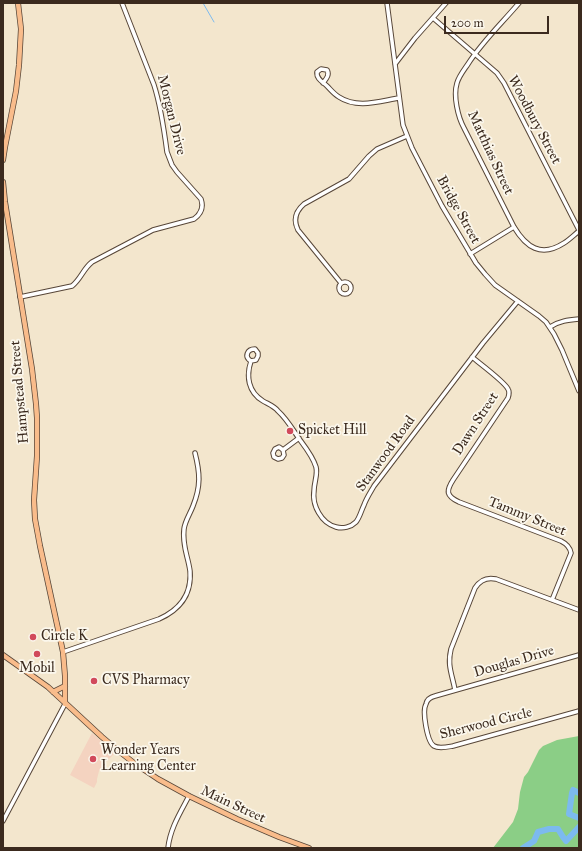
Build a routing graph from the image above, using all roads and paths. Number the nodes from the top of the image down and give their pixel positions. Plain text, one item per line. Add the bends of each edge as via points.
1 (18, 3) edge
2 (122, 3) edge
3 (387, 3) edge
4 (445, 3) edge
5 (519, 3) edge
6 (433, 18) junction
7 (475, 54) junction
8 (395, 64) junction
9 (323, 83) dead end
10 (399, 98) junction
11 (407, 136) junction
12 (4, 147) edge
13 (3, 160) edge
14 (3, 182) edge
15 (514, 226) junction
16 (579, 231) edge
17 (470, 254) junction
18 (341, 283) dead end
19 (20, 297) junction
20 (518, 301) junction
21 (579, 319) edge
22 (550, 327) junction
23 (472, 357) junction
24 (251, 361) dead end
25 (579, 391) edge
26 (299, 438) junction
27 (283, 450) dead end
28 (195, 453) dead end
29 (448, 492) joint
30 (552, 600) junction
31 (579, 610) edge
32 (63, 652) junction
33 (3, 655) edge
34 (579, 655) edge
35 (65, 686) junction
36 (456, 690) junction
37 (53, 692) junction
38 (65, 704) junction
39 (579, 710) edge
40 (189, 796) junction
41 (3, 821) edge
42 (168, 848) edge
43 (309, 848) edge

1 - 12 main road via 21,29 19,65 15,98
2 - 19 street, Morgan Drive via 159,100 167,152 177,172 201,199 202,209 194,219 153,230 92,262 72,286
3 - 8 street, Bridge Street
4 - 6 street
5 - 7 street, Matthias Street
6 - 7 street, Woodbury Street
6 - 8 street
7 - 15 street, Matthias Street via 457,84 459,117
7 - 16 street, Woodbury Street via 497,73 504,83
8 - 10 street, Bridge Street
9 - 10 street via 340,97 354,103
10 - 11 street, Bridge Street
11 - 17 street, Bridge Street via 442,206
11 - 18 street via 372,153 349,179 304,204 297,213 295,221 298,230
12 - 13 main road
14 - 19 main road, Hampstead Street
15 - 16 street, Matthias Street via 527,244 542,249 563,244
15 - 17 street
17 - 20 street, Bridge Street via 480,269 501,290
19 - 32 main road, Hampstead Street via 37,418 35,519
20 - 22 street, Bridge Street
20 - 23 street, Stanwood Road
21 - 22 street via 558,322
22 - 25 street, Bridge Street
23 - 26 street, Stanwood Road via 374,486 359,518 349,527 331,525 317,510 314,496 316,467
23 - 29 street, Dawn Street via 507,386 509,394 453,480
24 - 26 street, Stanwood Road via 248,377 251,389 257,397 282,414
26 - 27 street
28 - 32 street via 200,481 198,493 184,527 190,579 187,594 182,602 174,611 159,619
29 - 30 street, Tammy Street via 451,498 458,502 568,545 571,553
30 - 31 street
30 - 36 street via 496,579 480,581 449,656
32 - 35 main road, Hampstead Street
33 - 37 main road, Main Street
34 - 36 street, Douglas Drive
35 - 37 main road
35 - 38 main road, Hampstead Street
36 - 39 street, Sherwood Circle via 431,697 425,707 429,739 437,748 453,746
37 - 38 main road, Main Street
38 - 40 main road, Main Street via 134,763
38 - 41 street
40 - 42 street via 174,826
40 - 43 main road, Main Street via 252,826

